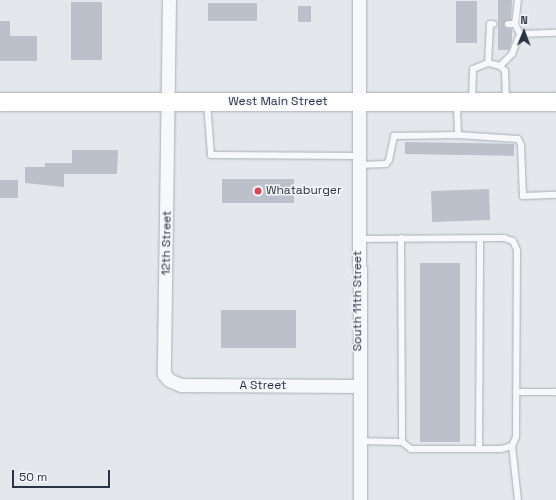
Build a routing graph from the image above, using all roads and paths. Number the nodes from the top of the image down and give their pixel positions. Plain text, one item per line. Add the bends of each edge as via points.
1 (170, 0) edge
2 (359, 0) edge
3 (518, 0) edge
4 (493, 24) dead end
5 (556, 33) edge
6 (520, 34) junction
7 (488, 63) junction
8 (500, 66) junction
9 (0, 102) edge
10 (358, 102) junction
11 (464, 102) junction
12 (506, 102) junction
13 (556, 102) edge
14 (170, 103) junction
15 (207, 103) junction
16 (458, 135) junction
17 (358, 161) junction
18 (556, 195) edge
19 (401, 238) junction
20 (480, 238) junction
21 (358, 239) junction
22 (169, 380) joint
23 (358, 386) junction
24 (516, 392) junction
25 (556, 392) edge
26 (359, 441) junction
27 (402, 442) junction
28 (512, 446) junction
29 (479, 449) junction
30 (360, 500) edge
31 (518, 500) edge

1 - 14 street, 12th Street
2 - 10 street, South 11th Street
3 - 6 lane via 511,24
4 - 7 lane via 490,24
5 - 6 lane
6 - 8 lane via 512,54
7 - 8 lane
7 - 11 lane via 473,69
8 - 12 lane via 505,71
9 - 14 main road, West Main Street
10 - 11 main road, West Main Street
10 - 15 main road, West Main Street
10 - 17 street, South 11th Street
11 - 12 main road, West Main Street
11 - 16 lane
12 - 13 main road, West Main Street
14 - 15 main road, West Main Street
14 - 22 street, 12th Street via 164,374
15 - 17 lane via 211,155
16 - 17 lane via 394,136 390,160 386,164
16 - 18 lane via 518,139 521,145 523,196
17 - 21 street, South 11th Street
19 - 20 lane
19 - 21 lane
19 - 27 lane
20 - 24 lane via 504,238 513,242 517,250
20 - 29 lane
21 - 23 street, South 11th Street
22 - 23 street, A Street via 182,385
23 - 26 street, South 11th Street
24 - 25 lane
24 - 28 lane via 516,437
26 - 27 lane
26 - 30 street, South 11th Street
27 - 29 lane via 411,449
28 - 29 lane
28 - 31 lane

